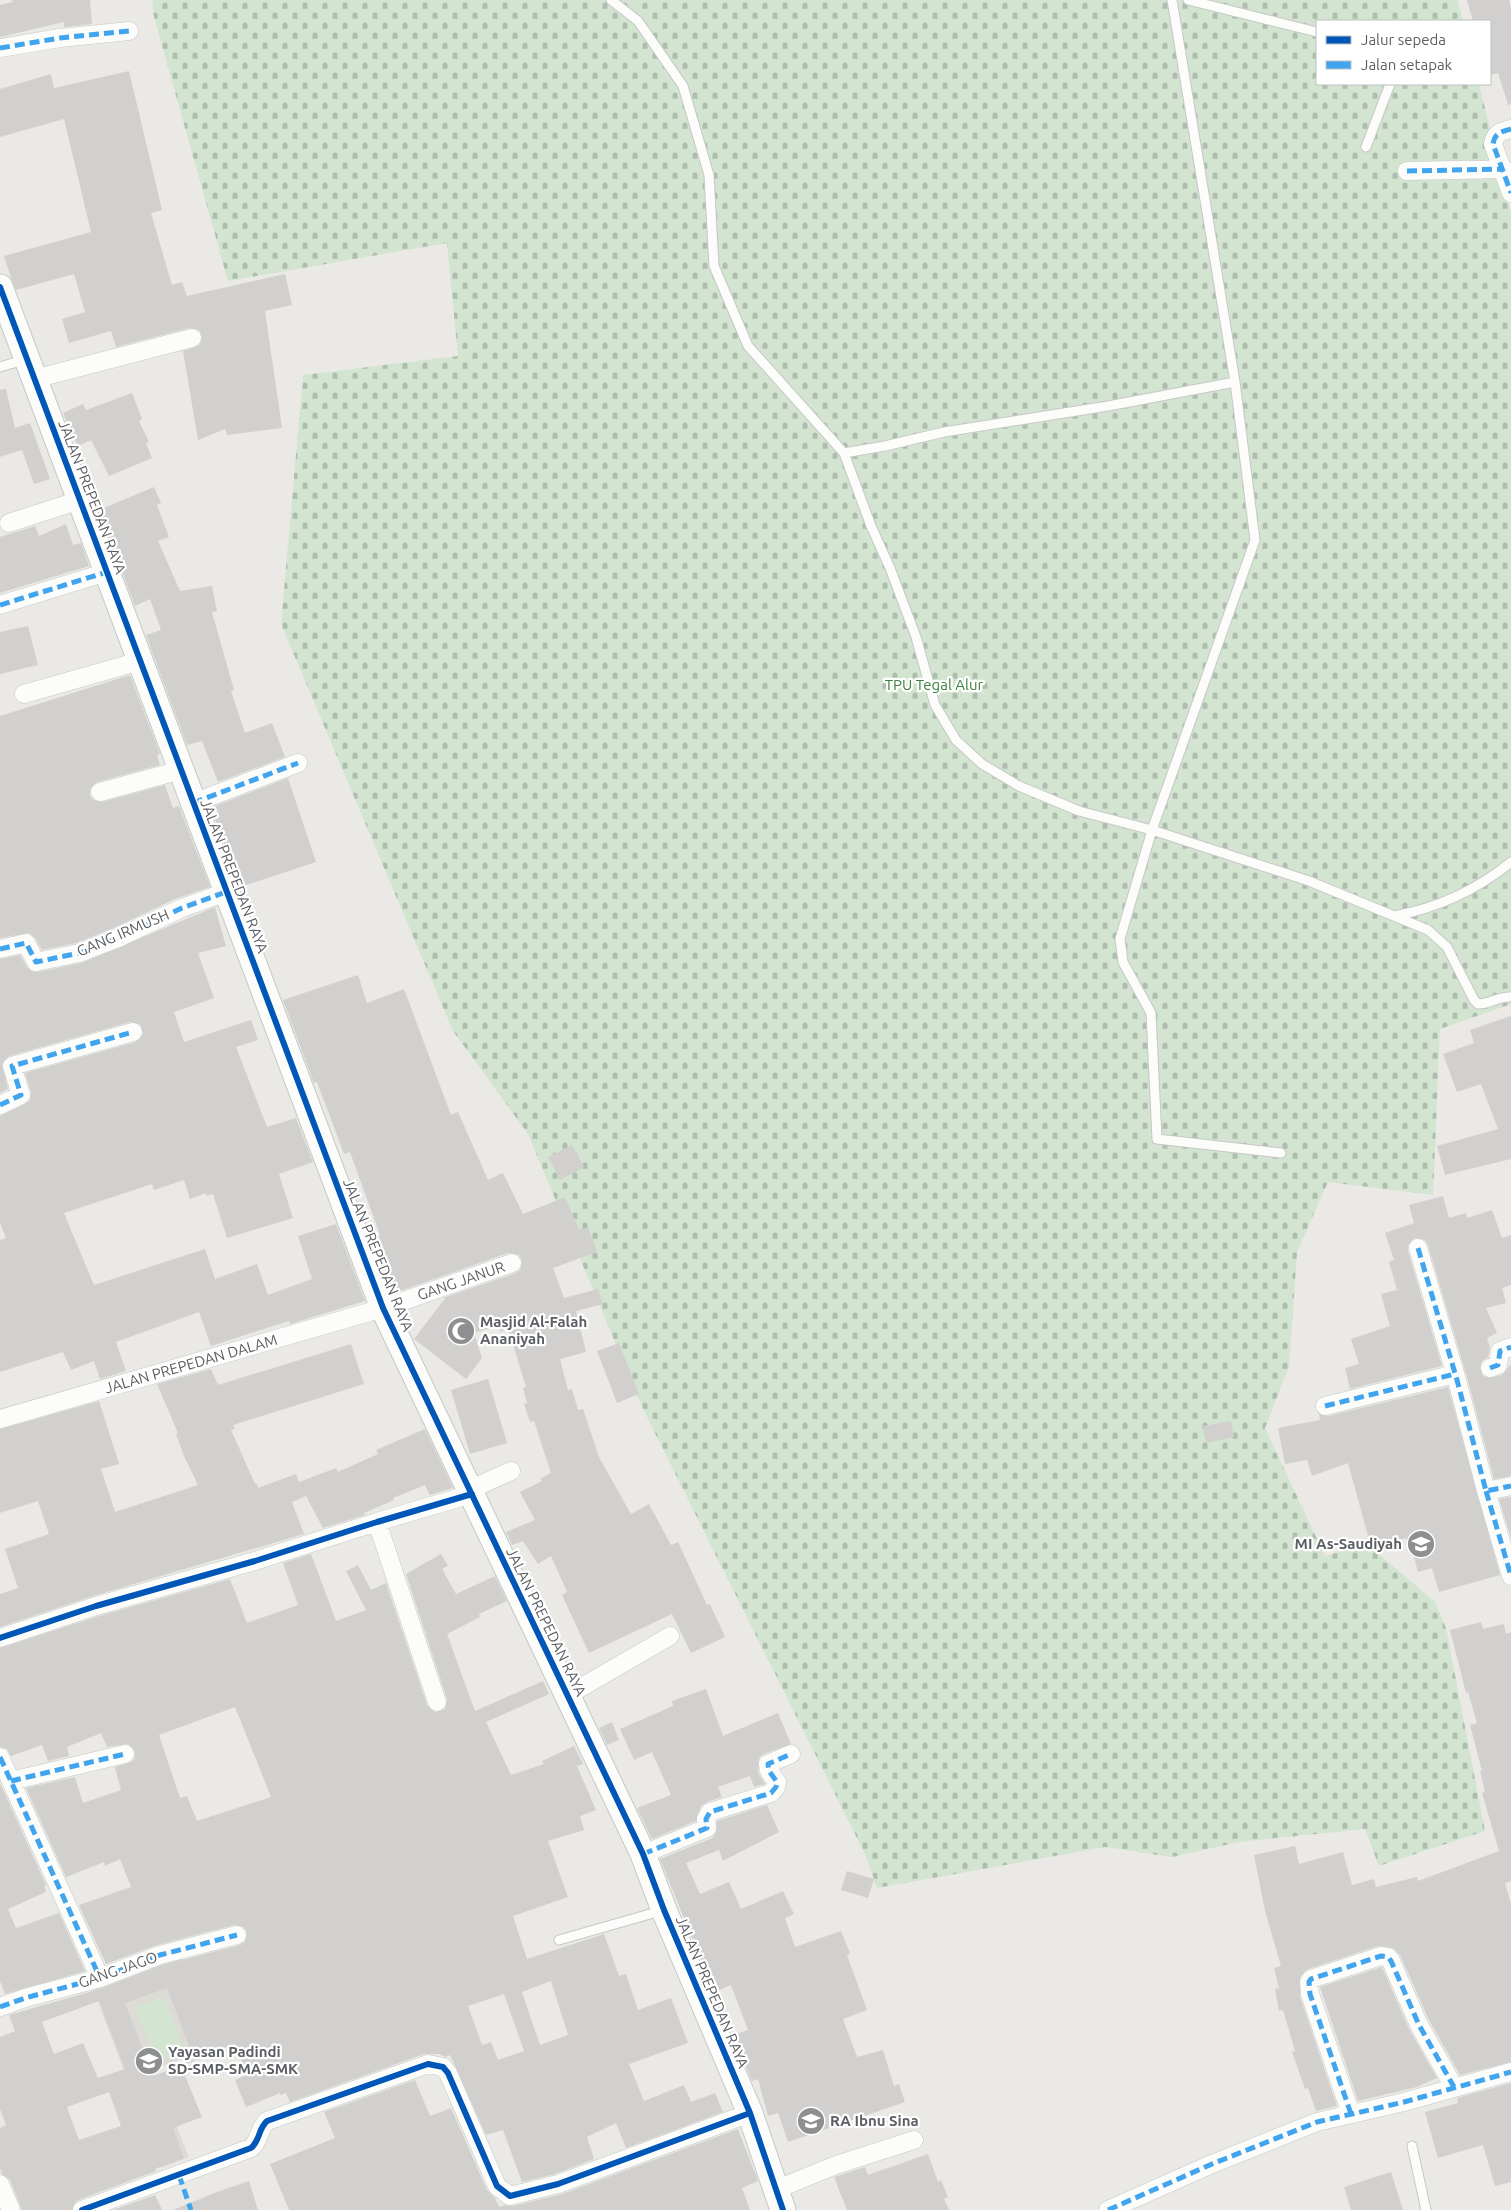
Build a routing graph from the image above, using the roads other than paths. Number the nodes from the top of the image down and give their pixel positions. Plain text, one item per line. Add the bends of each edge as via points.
1 (611, 0) edge
2 (1188, 0) edge
3 (1174, 1) edge
4 (129, 31) dead end
5 (1316, 32) edge
6 (0, 48) edge
7 (1390, 85) edge
8 (1511, 129) edge
9 (1366, 147) dead end
10 (1504, 169) junction
11 (1407, 171) dead end
12 (1511, 193) edge
13 (0, 287) edge
14 (192, 338) dead end
15 (0, 367) edge
16 (31, 369) junction
17 (1235, 382) junction
18 (844, 453) junction
19 (80, 500) junction
20 (10, 523) dead end
21 (107, 572) junction
22 (0, 605) edge
23 (140, 661) junction
24 (24, 694) dead end
25 (298, 763) dead end
26 (181, 770) junction
27 (100, 792) dead end
28 (192, 802) junction
29 (1152, 830) junction
30 (1511, 862) edge
31 (226, 892) junction
32 (1392, 916) junction
33 (0, 948) edge
34 (1511, 997) edge
35 (133, 1032) dead end
36 (0, 1105) edge
37 (1282, 1153) dead end
38 (1418, 1248) dead end
39 (512, 1263) dead end
40 (383, 1308) junction
41 (1511, 1347) edge
42 (1490, 1368) dead end
43 (1455, 1374) junction
44 (1325, 1406) dead end
45 (0, 1420) edge
46 (511, 1471) dead end
47 (1511, 1486) edge
48 (1486, 1491) junction
49 (471, 1492) junction
50 (377, 1522) junction
51 (1511, 1576) edge
52 (670, 1636) dead end
53 (0, 1638) edge
54 (568, 1695) junction
55 (437, 1702) dead end
56 (125, 1754) dead end
57 (791, 1754) dead end
58 (0, 1757) edge
59 (11, 1780) junction
60 (643, 1854) junction
61 (664, 1910) junction
62 (237, 1935) dead end
63 (559, 1940) dead end
64 (100, 1978) junction
65 (0, 2007) edge
66 (1511, 2072) edge
67 (1454, 2086) junction
68 (750, 2113) junction
69 (1351, 2114) junction
70 (914, 2140) dead end
71 (1412, 2146) dead end
72 (0, 2184) edge
73 (779, 2200) edge
74 (11, 2210) edge
75 (82, 2210) edge
76 (1108, 2210) edge
77 (1426, 2210) edge

1 - 18 lane via 638,21 683,86 709,175 714,266 748,346
2 - 5 lane
3 - 17 lane
4 - 6 street
7 - 9 lane
8 - 10 street via 1500,132 1493,144
10 - 11 street
10 - 12 street
13 - 16 street, JALAN PREPEDAN RAYA
14 - 16 street
15 - 16 lane
16 - 19 street, JALAN PREPEDAN RAYA
17 - 18 lane via 944,432
17 - 29 lane via 1256,540
18 - 29 lane via 916,637 935,706 956,740 982,764 1019,786 1079,812
19 - 20 street
19 - 21 street, JALAN PREPEDAN RAYA
21 - 22 street
21 - 23 street, JALAN PREPEDAN RAYA
23 - 24 street
23 - 26 street, JALAN PREPEDAN RAYA
25 - 28 street
26 - 27 street
26 - 28 street, JALAN PREPEDAN RAYA
28 - 31 street, JALAN PREPEDAN RAYA
29 - 32 lane via 1326,887
29 - 37 lane via 1120,939 1124,962 1150,1013 1157,1138
30 - 32 lane via 1454,899
31 - 33 street, GANG IRMUSH via 79,952 36,962 26,943
31 - 40 street, JALAN PREPEDAN RAYA
32 - 34 lane via 1439,937 1478,1004
35 - 36 street via 12,1066 21,1094
38 - 43 street
39 - 40 street, GANG JANUR
40 - 45 street, JALAN PREPEDAN DALAM
40 - 49 street, JALAN PREPEDAN RAYA
41 - 42 street via 1500,1351 1498,1365
43 - 44 street
43 - 48 street
46 - 49 street
47 - 48 street
48 - 51 street
49 - 50 street
49 - 54 street, JALAN PREPEDAN RAYA
50 - 53 street
50 - 55 street
52 - 54 street
54 - 60 street, JALAN PREPEDAN RAYA
56 - 59 street
57 - 60 street via 768,1764 777,1782 771,1792 710,1812 706,1819 707,1828
58 - 59 street
59 - 64 street
60 - 61 street, JALAN PREPEDAN RAYA
61 - 63 lane
61 - 68 street, JALAN PREPEDAN RAYA
62 - 64 street, GANG JAGO via 160,1955
64 - 65 street, GANG JAGO
66 - 67 street
67 - 69 street
67 - 69 street via 1419,2025 1391,1961 1381,1956 1309,1982 1310,1994
68 - 73 street, JALAN PREPEDAN RAYA
68 - 75 street via 558,2184 510,2196 499,2189 454,2083 443,2067 428,2064 267,2121 251,2148
69 - 76 street via 1318,2122
70 - 73 street via 836,2165
71 - 77 lane
72 - 74 street

